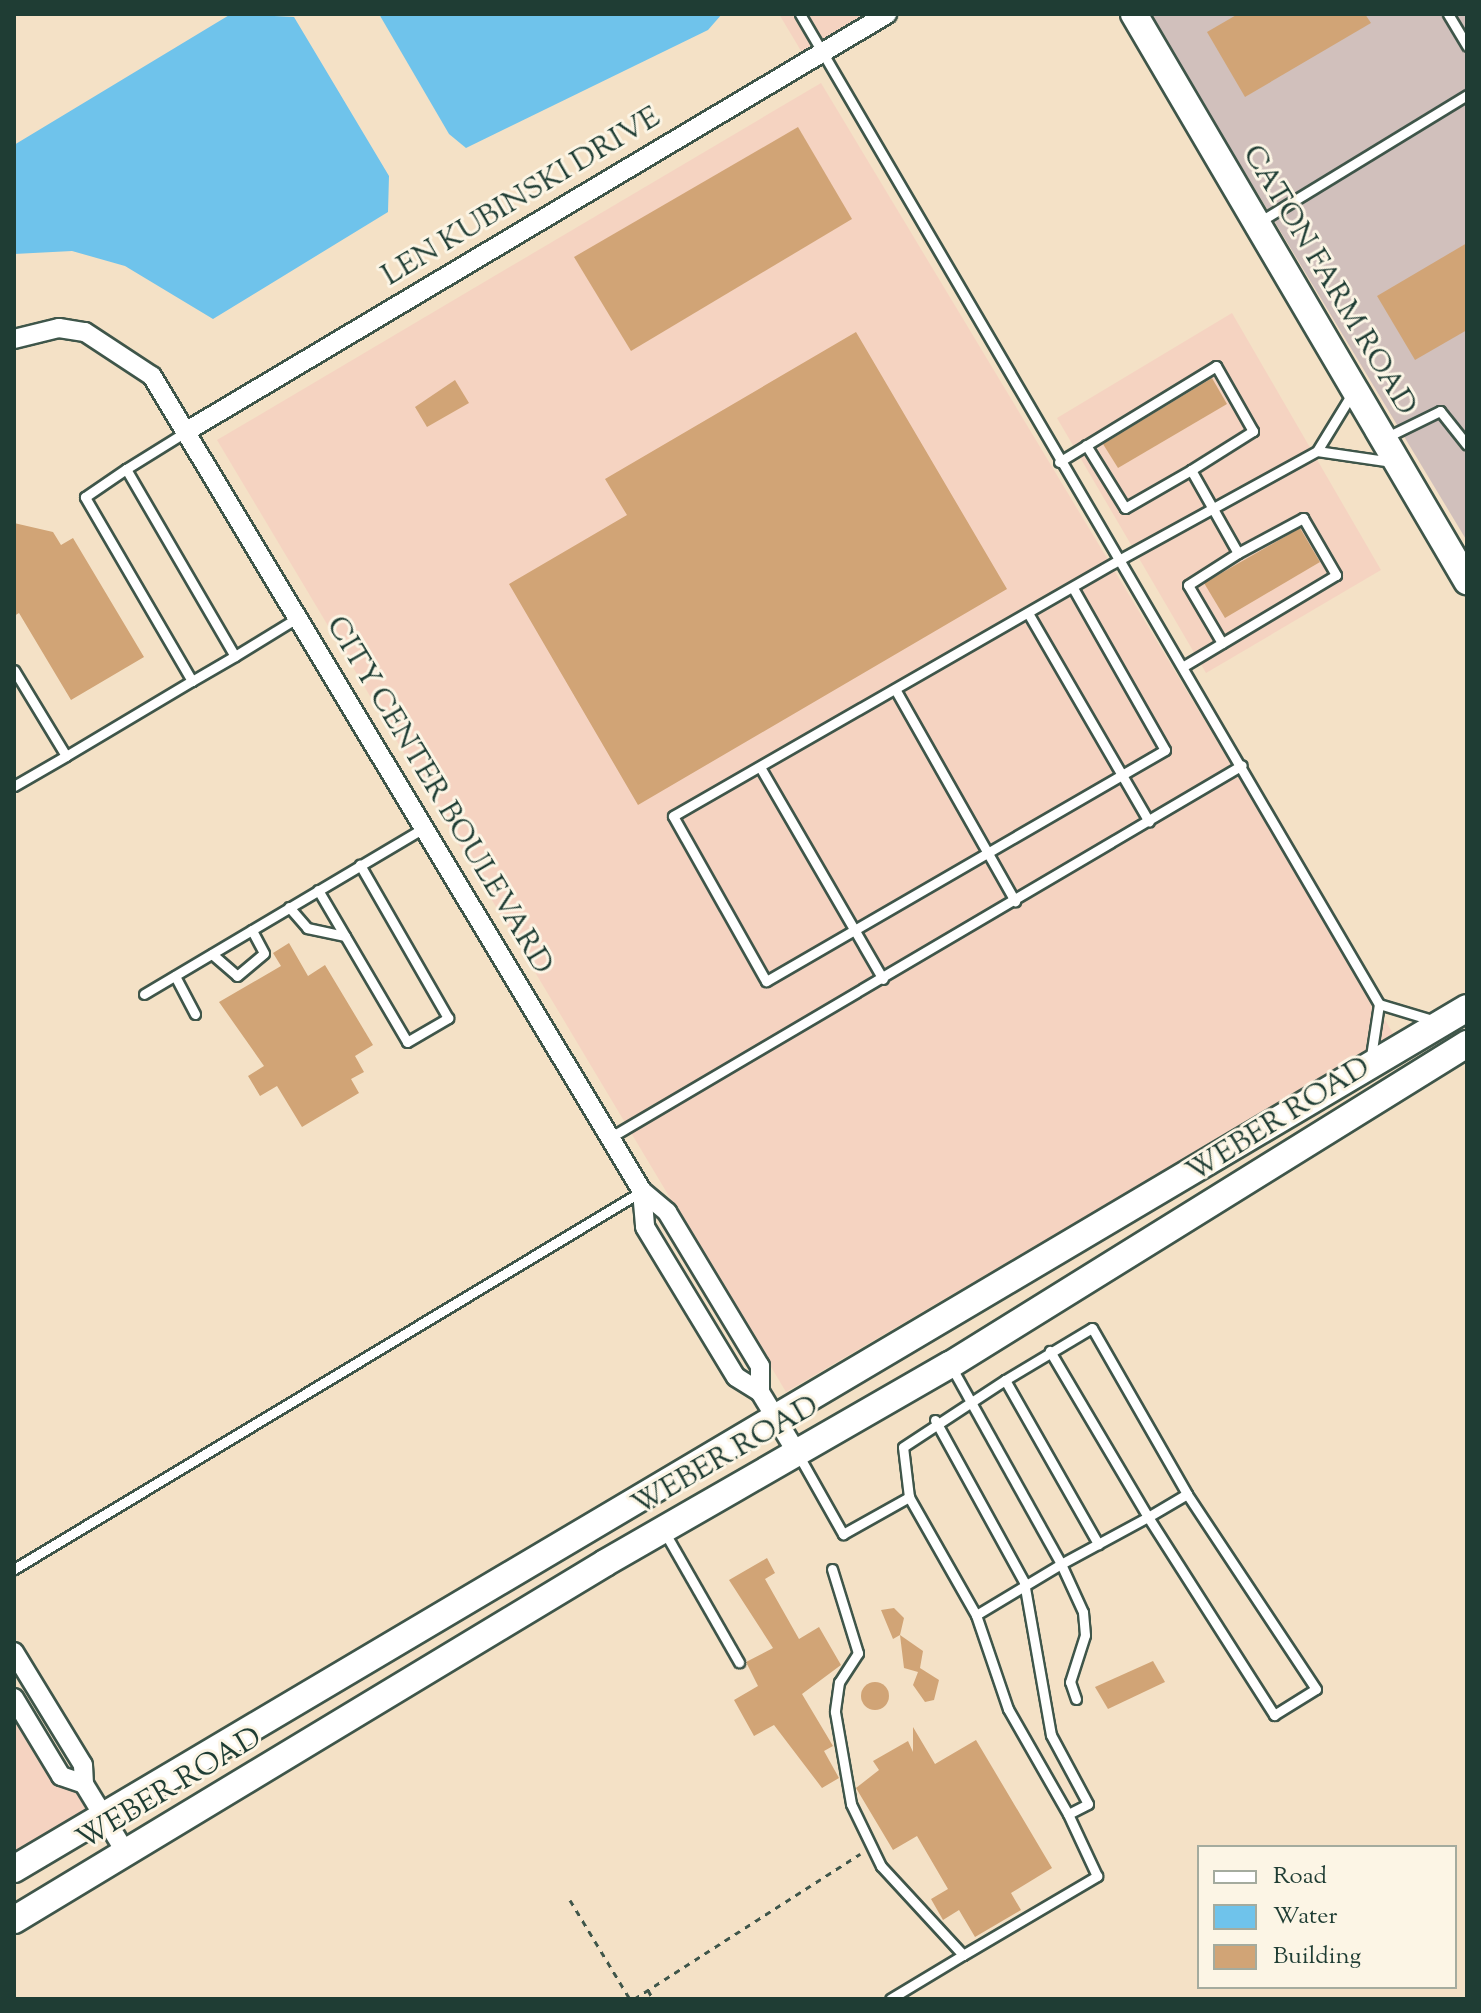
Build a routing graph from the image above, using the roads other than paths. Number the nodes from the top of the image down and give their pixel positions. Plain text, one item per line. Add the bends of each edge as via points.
1 (800, 14) edge
2 (887, 14) edge
3 (1134, 14) edge
4 (1448, 14) edge
5 (1467, 46) edge
6 (820, 53) junction
7 (1467, 95) edge
8 (1257, 224) junction
9 (14, 339) edge
10 (1355, 389) junction
11 (187, 431) junction
12 (1384, 438) junction
13 (1086, 445) junction
14 (1467, 445) edge
15 (1317, 451) junction
16 (1059, 462) junction
17 (1397, 463) junction
18 (126, 469) junction
19 (1191, 470) junction
20 (1213, 508) junction
21 (1238, 553) junction
22 (1117, 561) junction
23 (1467, 581) edge
24 (1073, 588) junction
25 (1028, 613) junction
26 (298, 618) junction
27 (1222, 643) junction
28 (235, 656) junction
29 (1182, 667) junction
30 (14, 670) edge
31 (192, 681) junction
32 (895, 689) junction
33 (66, 756) junction
34 (1242, 765) junction
35 (760, 767) junction
36 (1122, 775) junction
37 (14, 786) edge
38 (1149, 822) junction
39 (424, 828) junction
40 (988, 853) junction
41 (360, 865) junction
42 (318, 890) junction
43 (1015, 901) junction
44 (289, 907) junction
45 (252, 930) junction
46 (855, 930) junction
47 (345, 936) junction
48 (212, 954) junction
49 (175, 976) junction
50 (883, 979) junction
51 (144, 994) dead end
52 (1379, 1004) junction
53 (195, 1014) dead end
54 (1457, 1014) edge
55 (1467, 1044) edge
56 (1367, 1068) junction
57 (611, 1137) junction
58 (642, 1191) junction
59 (1050, 1351) junction
60 (950, 1365) junction
61 (1005, 1380) junction
62 (760, 1392) junction
63 (968, 1399) junction
64 (775, 1417) junction
65 (935, 1420) junction
66 (797, 1453) junction
67 (1187, 1494) junction
68 (909, 1497) junction
69 (1148, 1517) junction
70 (662, 1530) junction
71 (1098, 1544) junction
72 (1061, 1564) junction
73 (14, 1569) edge
74 (832, 1569) dead end
75 (1024, 1582) junction
76 (976, 1615) junction
77 (14, 1652) edge
78 (739, 1662) dead end
79 (14, 1698) edge
80 (1076, 1699) dead end
81 (84, 1784) junction
82 (1068, 1814) junction
83 (103, 1816) junction
84 (126, 1853) junction
85 (14, 1869) edge
86 (14, 1920) edge
87 (963, 1955) junction
88 (892, 1999) edge

1 - 6 lane
2 - 6 street, LEN KUBINSKI DRIVE
3 - 8 main road, CATON FARM ROAD
4 - 5 lane
6 - 11 street, LEN KUBINSKI DRIVE
6 - 16 lane
7 - 8 lane
8 - 10 main road, CATON FARM ROAD
9 - 11 street, CITY CENTER BOULEVARD via 59,328 131,356
10 - 12 main road, CATON FARM ROAD
10 - 15 lane
11 - 18 lane
11 - 26 street, CITY CENTER BOULEVARD
12 - 14 lane via 1440,411
12 - 17 main road, CATON FARM ROAD
13 - 16 lane
13 - 19 lane via 1125,508
13 - 19 lane via 1216,366 1253,431
15 - 17 lane
15 - 20 lane
16 - 22 lane
17 - 23 main road, CATON FARM ROAD
18 - 28 lane
18 - 31 lane via 85,497
19 - 20 lane
20 - 21 lane
20 - 22 lane
21 - 27 lane via 1188,585
21 - 27 lane via 1303,518 1336,575
22 - 24 lane
22 - 29 lane
24 - 25 lane
24 - 36 lane via 1165,750
25 - 32 lane
25 - 36 lane
26 - 28 lane
26 - 39 street, CITY CENTER BOULEVARD
27 - 29 lane
28 - 31 lane
29 - 34 lane
30 - 33 lane
31 - 33 lane
32 - 35 lane
32 - 40 lane
33 - 37 lane
34 - 38 lane
34 - 52 lane
35 - 46 lane
35 - 46 lane via 673,816 766,981
36 - 38 lane
36 - 40 lane
38 - 43 lane
39 - 41 lane
39 - 57 street, CITY CENTER BOULEVARD
40 - 43 lane
40 - 46 lane
41 - 42 lane
41 - 47 lane via 448,1018 407,1042
42 - 44 lane
42 - 47 lane
43 - 50 lane
44 - 45 lane
44 - 47 lane via 307,928
45 - 48 lane
45 - 48 lane via 264,953 237,976
46 - 50 lane
48 - 49 lane
49 - 51 lane
49 - 53 lane
50 - 57 lane
52 - 54 lane via 1406,1017
52 - 56 lane
54 - 56 main road, WEBER ROAD
55 - 60 main road, WEBER ROAD
56 - 64 main road, WEBER ROAD
57 - 58 street, CITY CENTER BOULEVARD
58 - 62 street, CITY CENTER BOULEVARD via 667,1212 760,1366
58 - 62 street, CITY CENTER BOULEVARD via 645,1227 736,1377
58 - 73 lane
59 - 61 lane
59 - 67 lane via 1092,1328
59 - 69 lane
60 - 63 lane
60 - 66 main road, WEBER ROAD
61 - 63 lane
61 - 71 lane
62 - 64 street
63 - 65 lane
63 - 72 lane
64 - 66 street
64 - 83 main road, WEBER ROAD
65 - 68 lane via 903,1447
65 - 75 lane
66 - 68 lane via 843,1534
66 - 70 main road, WEBER ROAD
67 - 69 lane
67 - 69 lane via 1316,1689 1274,1715
68 - 76 lane
69 - 71 lane
70 - 78 lane
70 - 84 main road, WEBER ROAD
71 - 72 lane
72 - 75 lane
72 - 80 lane via 1083,1612 1085,1635 1070,1682
74 - 87 lane via 858,1653 839,1682 835,1712 851,1804 869,1847
75 - 76 lane
75 - 82 lane via 1051,1735 1088,1804
76 - 82 lane via 1008,1709
77 - 81 street via 83,1765
79 - 81 street via 61,1776
81 - 83 street
82 - 87 lane via 1097,1876
83 - 84 street
83 - 85 main road, WEBER ROAD
84 - 86 main road, WEBER ROAD
87 - 88 lane

